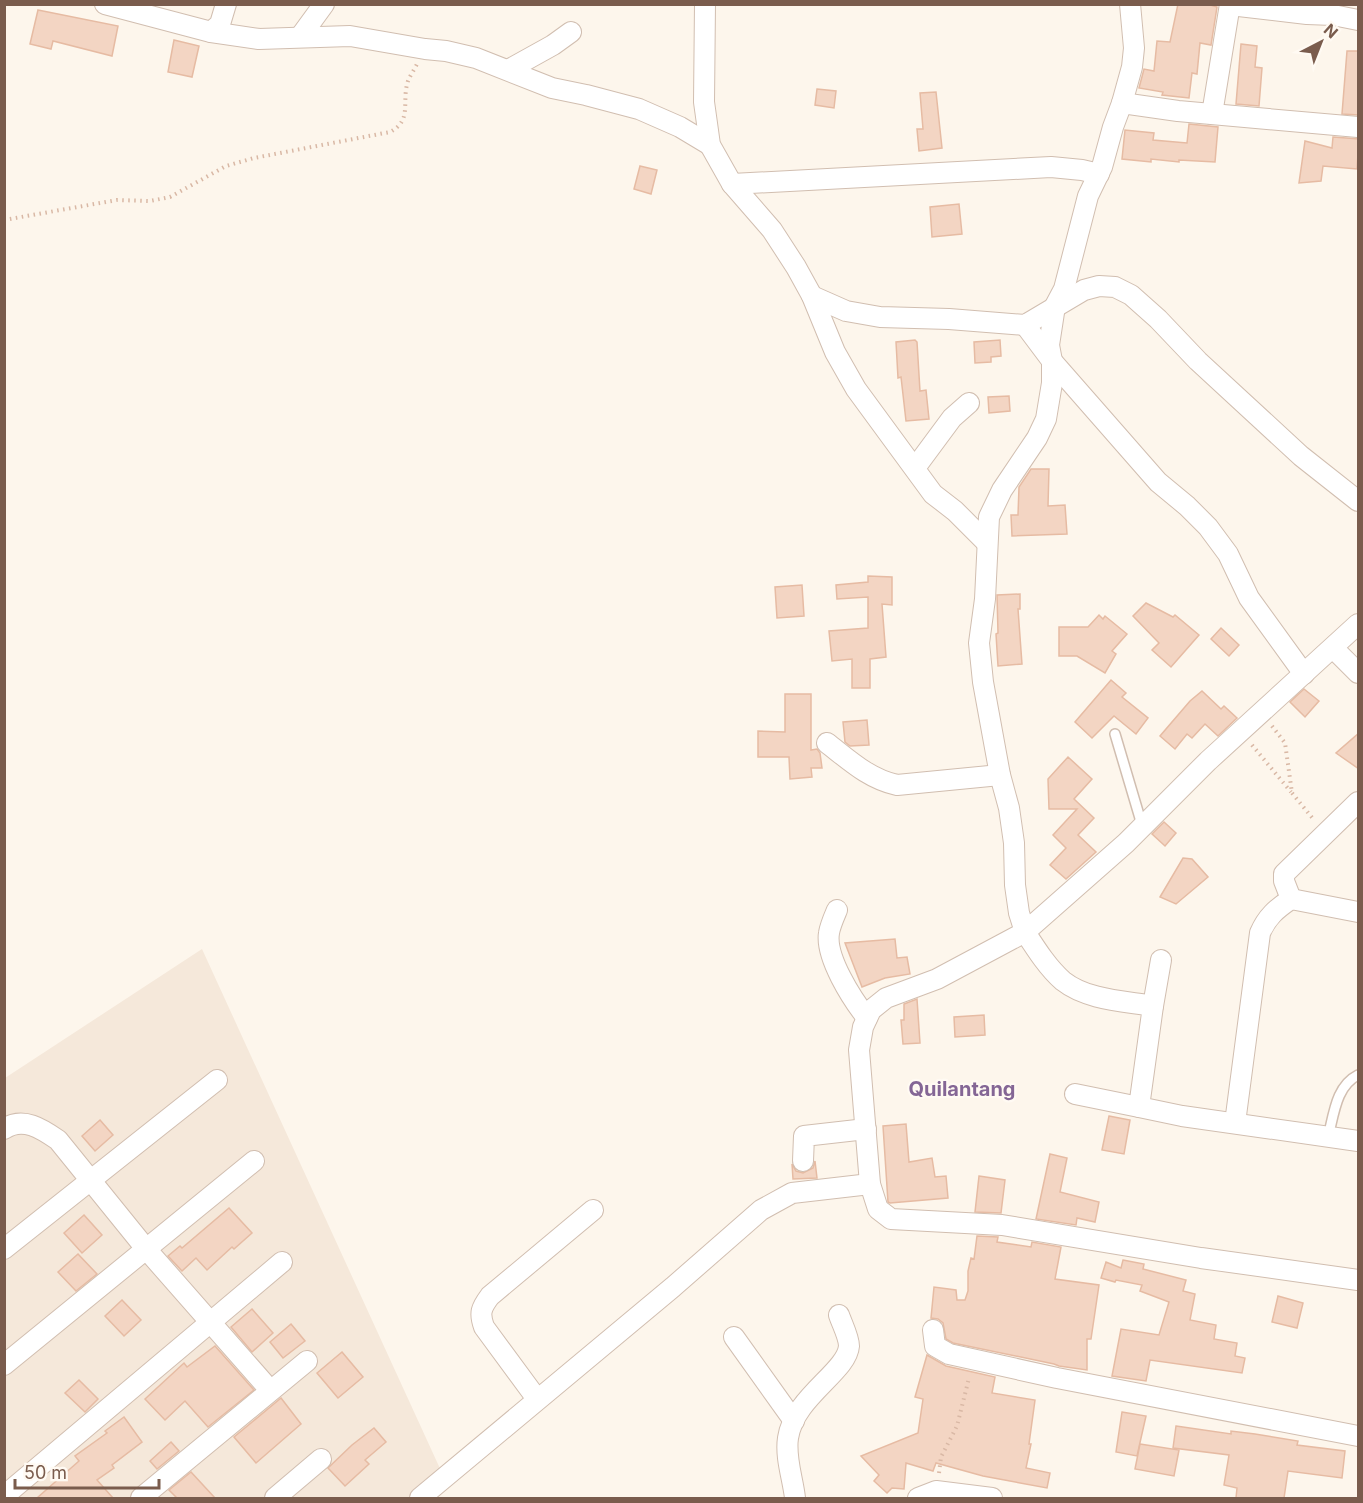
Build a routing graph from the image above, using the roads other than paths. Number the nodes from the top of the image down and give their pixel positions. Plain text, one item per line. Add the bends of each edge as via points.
1 (105, 4) edge
2 (226, 4) edge
3 (324, 4) edge
4 (705, 4) edge
5 (1130, 4) edge
6 (1230, 5) edge
7 (134, 8) edge
8 (1334, 10) edge
9 (1359, 20) edge
10 (211, 32) junction
11 (571, 32) dead end
12 (300, 37) junction
13 (508, 70) junction
14 (1122, 103) junction
15 (1212, 114) junction
16 (1359, 127) edge
17 (710, 145) junction
18 (1099, 174) junction
19 (732, 184) junction
20 (812, 296) junction
21 (1054, 306) junction
22 (1025, 325) junction
23 (1052, 361) junction
24 (969, 403) dead end
25 (915, 468) junction
26 (1359, 501) edge
27 (987, 543) junction
28 (1359, 624) edge
29 (1334, 649) junction
30 (1359, 672) edge
31 (1304, 674) junction
32 (1115, 734) dead end
33 (827, 743) dead end
34 (1000, 775) junction
35 (1359, 802) edge
36 (1142, 825) junction
37 (1291, 899) junction
38 (837, 910) dead end
39 (1359, 912) edge
40 (1025, 933) junction
41 (1161, 960) dead end
42 (1154, 1006) junction
43 (867, 1018) junction
44 (1359, 1075) edge
45 (217, 1080) dead end
46 (1075, 1094) dead end
47 (1139, 1107) junction
48 (1235, 1123) junction
49 (4, 1129) edge
50 (866, 1129) junction
51 (1328, 1137) junction
52 (1359, 1141) edge
53 (254, 1161) dead end
54 (803, 1161) dead end
55 (90, 1181) junction
56 (870, 1184) junction
57 (593, 1210) dead end
58 (4, 1249) edge
59 (147, 1250) junction
60 (282, 1262) dead end
61 (1359, 1280) edge
62 (839, 1315) dead end
63 (210, 1322) junction
64 (933, 1330) dead end
65 (734, 1337) dead end
66 (307, 1361) dead end
67 (4, 1365) edge
68 (270, 1390) junction
69 (537, 1399) junction
70 (794, 1421) junction
71 (1359, 1437) edge
72 (321, 1459) dead end
73 (4, 1496) edge
74 (141, 1498) edge
75 (274, 1498) edge
76 (420, 1498) edge
77 (795, 1498) edge
78 (918, 1498) edge
79 (992, 1498) edge

1 - 7 street
2 - 10 street via 220,24
3 - 12 street
4 - 17 street via 704,102
5 - 14 street via 1134,48
6 - 8 street via 1307,14
6 - 15 street
7 - 10 street
8 - 9 street
10 - 12 street via 259,39
11 - 13 street
12 - 13 street via 350,36 447,51
13 - 17 street via 552,88 639,109
14 - 15 street
14 - 18 street
15 - 16 street
17 - 19 street
18 - 19 street via 1051,167
18 - 21 street via 1088,196 1064,289
19 - 20 street via 772,230
20 - 22 street via 846,312 880,317
20 - 25 street via 835,352 856,389
21 - 22 street
21 - 23 street via 1049,345
21 - 26 street via 1100,286 1115,287 1131,295 1301,456
22 - 23 street
23 - 27 street via 1046,419 989,517
23 - 31 street via 1158,482 1208,527 1228,554 1249,598
24 - 25 street via 952,418
25 - 27 street via 933,494
27 - 34 street via 979,643
28 - 29 street
29 - 30 street
29 - 31 street
31 - 36 street
32 - 36 lane
33 - 34 street via 867,774 897,785
34 - 40 street via 1009,808 1016,894
35 - 37 street via 1284,874
36 - 40 street
37 - 39 street
37 - 48 street via 1276,909 1260,933
38 - 43 street via 828,933 833,964
40 - 42 street via 1064,982 1092,996
40 - 43 street via 936,979 886,998
41 - 42 street
42 - 47 street
43 - 50 street via 859,1050
44 - 51 lane via 1345,1084 1339,1095
45 - 55 street
46 - 47 street
47 - 48 street
48 - 51 street
49 - 55 street via 12,1124 39,1127 58,1140
50 - 54 street via 804,1136
50 - 56 street
51 - 52 street
53 - 59 street
55 - 58 street
55 - 59 street
56 - 61 street via 878,1209 891,1219 1002,1226
56 - 69 street via 792,1193 761,1210
57 - 69 street via 490,1296 481,1308 484,1327
59 - 63 street
59 - 67 street
60 - 63 street
62 - 70 street via 849,1344 847,1357 810,1395
63 - 68 street
63 - 73 street
64 - 71 street via 933,1342 949,1354
65 - 70 street
66 - 68 street
68 - 74 street
69 - 76 street
70 - 77 street via 788,1438 788,1460
72 - 75 street
78 - 79 street via 936,1491

